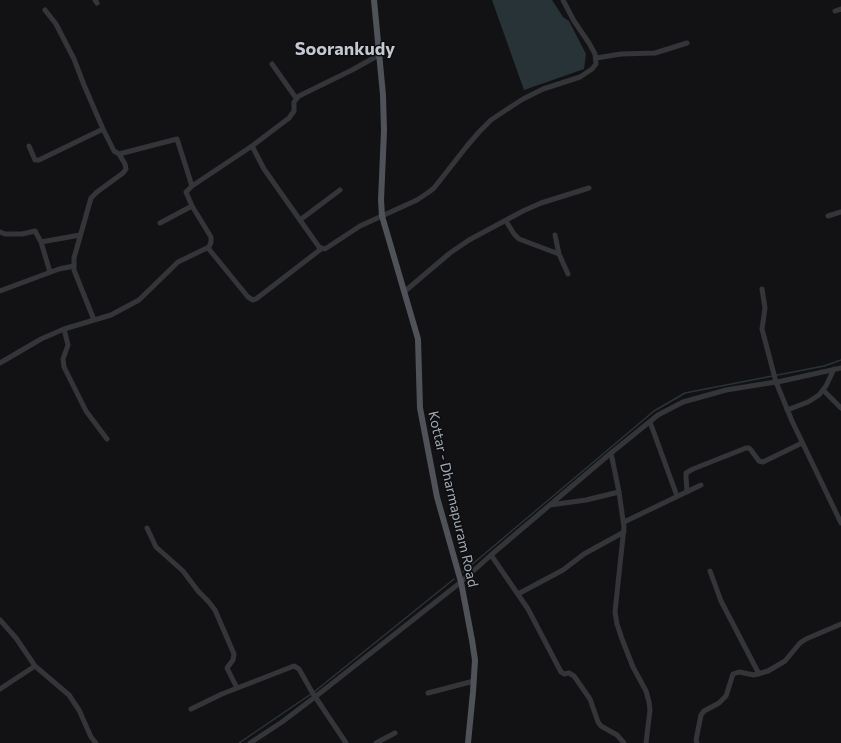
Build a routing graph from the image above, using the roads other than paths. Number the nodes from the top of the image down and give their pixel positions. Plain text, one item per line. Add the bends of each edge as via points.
1 (374, 0) edge
2 (564, 0) edge
3 (841, 9) edge
4 (45, 10) dead end
5 (835, 11) dead end
6 (687, 43) dead end
7 (379, 55) junction
8 (596, 58) junction
9 (272, 64) dead end
10 (296, 98) junction
11 (103, 129) junction
12 (30, 146) dead end
13 (252, 146) junction
14 (119, 154) junction
15 (192, 186) junction
16 (589, 188) dead end
17 (340, 190) dead end
18 (192, 206) junction
19 (841, 212) edge
20 (382, 216) junction
21 (828, 216) dead end
22 (300, 220) junction
23 (506, 220) junction
24 (160, 223) dead end
25 (0, 232) edge
26 (80, 235) junction
27 (555, 235) dead end
28 (41, 242) junction
29 (208, 248) junction
30 (321, 249) junction
31 (559, 254) junction
32 (74, 266) junction
33 (50, 272) junction
34 (568, 274) dead end
35 (762, 289) dead end
36 (0, 291) edge
37 (404, 292) junction
38 (94, 320) junction
39 (64, 329) junction
40 (0, 363) edge
41 (841, 368) edge
42 (834, 369) junction
43 (775, 379) junction
44 (824, 390) junction
45 (841, 408) edge
46 (787, 410) junction
47 (650, 422) junction
48 (107, 439) dead end
49 (802, 443) junction
50 (611, 453) junction
51 (701, 485) dead end
52 (619, 492) junction
53 (687, 492) junction
54 (677, 496) junction
55 (550, 506) junction
56 (624, 522) junction
57 (841, 524) edge
58 (147, 528) dead end
59 (624, 532) junction
60 (491, 555) junction
61 (710, 571) dead end
62 (461, 582) junction
63 (518, 594) junction
64 (0, 620) edge
65 (841, 624) edge
66 (35, 666) junction
67 (759, 674) junction
68 (474, 681) junction
69 (237, 688) junction
70 (0, 689) edge
71 (428, 693) dead end
72 (314, 695) junction
73 (191, 709) dead end
74 (395, 733) dead end
75 (96, 743) edge
76 (250, 743) edge
77 (346, 743) edge
78 (376, 743) edge
79 (468, 743) edge
80 (624, 743) edge
81 (646, 743) edge
82 (698, 743) edge

1 - 7 main road, Kottar - Dharmapuram Road
2 - 8 street
3 - 5 street
4 - 11 street via 56,24 74,59
6 - 8 street via 655,53
7 - 10 street
7 - 20 main road, Kottar - Dharmapuram Road via 384,131 380,200
8 - 20 street via 596,64 584,75 523,99 491,120 429,192
9 - 10 street
10 - 13 street via 292,115
11 - 12 street via 39,160 35,159
11 - 14 street via 113,149
13 - 15 street
13 - 22 street via 264,169
14 - 15 street via 177,139
14 - 26 street via 126,170 92,196
15 - 18 street via 186,192
16 - 23 street via 541,203
17 - 22 street
18 - 24 street
18 - 29 street via 211,237
19 - 21 street
20 - 30 street via 360,226 326,249
20 - 37 main road, Kottar - Dharmapuram Road
22 - 30 street
23 - 31 street via 519,239
23 - 37 street via 450,253
25 - 28 street via 34,232
26 - 28 street
26 - 32 street
27 - 31 street
28 - 33 street
29 - 30 street via 253,300
29 - 38 street via 178,262 139,300 111,315
31 - 34 street
32 - 33 street
32 - 38 street
33 - 36 street
35 - 43 street via 762,329
37 - 62 main road, Kottar - Dharmapuram Road via 418,339 420,408 437,497
38 - 39 street
39 - 40 street
39 - 48 street via 68,345 63,359 64,367 86,411
41 - 42 street
42 - 43 street
42 - 44 street
43 - 46 street
43 - 47 street via 683,402
44 - 45 street
44 - 46 street via 808,402
46 - 49 street
47 - 50 street
47 - 54 street
49 - 53 street via 763,462 746,448 693,469 686,473
49 - 57 street
50 - 52 street
50 - 55 street
51 - 53 street
52 - 55 street
52 - 56 street
53 - 54 street
54 - 56 street
55 - 60 street
56 - 59 street
58 - 69 street via 156,547 183,571 215,610 234,654 227,668
59 - 63 street via 584,554 563,570
59 - 81 street via 615,612 622,639 649,702
60 - 62 street
60 - 63 street
61 - 67 street via 722,601
62 - 68 main road, Kottar - Dharmapuram Road via 475,660
62 - 72 street
63 - 80 street via 561,672 574,676 590,699 598,722
64 - 66 street
65 - 67 street via 806,639 785,661
66 - 70 street
66 - 75 street via 69,696
67 - 82 street via 733,674 726,696 701,715 696,740
68 - 71 street
68 - 79 main road, Kottar - Dharmapuram Road
69 - 72 street via 294,666 299,669
69 - 73 street
72 - 76 street via 282,722
72 - 77 street
74 - 78 street

